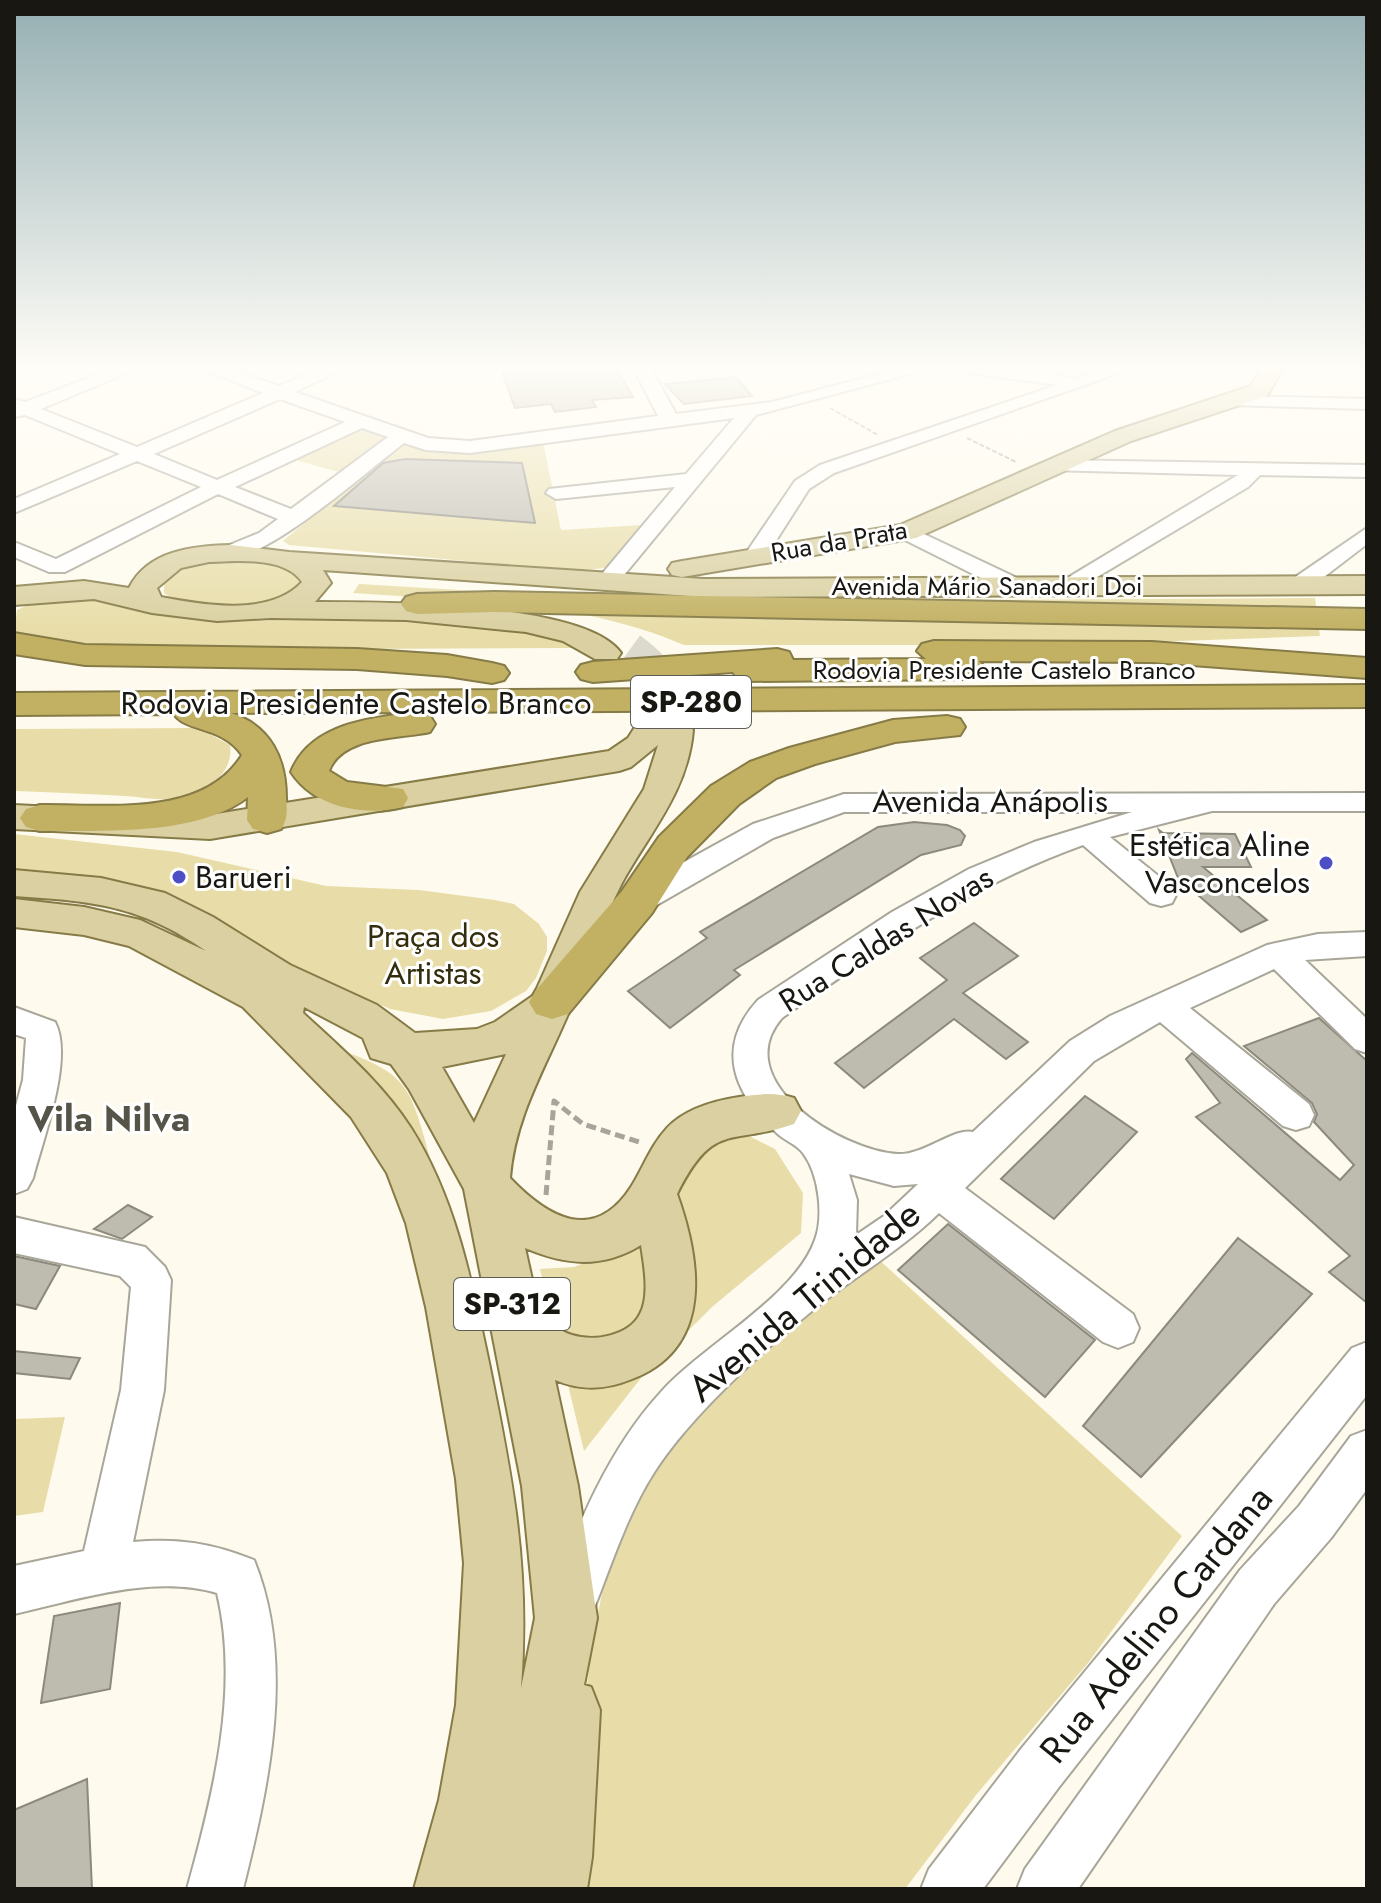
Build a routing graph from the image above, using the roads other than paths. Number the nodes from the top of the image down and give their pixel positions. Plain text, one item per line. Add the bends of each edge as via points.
1 (132, 456) edge
2 (140, 456) edge
3 (287, 456) edge
4 (375, 456) edge
5 (713, 456) edge
6 (865, 456) edge
7 (1077, 456) edge
8 (1047, 469) junction
9 (1254, 470) junction
10 (1367, 471) edge
11 (694, 479) junction
12 (217, 488) junction
13 (556, 493) dead end
14 (14, 507) edge
15 (294, 518) junction
16 (907, 532) junction
17 (1367, 534) edge
18 (14, 549) edge
19 (276, 551) junction
20 (755, 556) junction
21 (14, 563) edge
22 (53, 569) junction
23 (456, 573) junction
24 (698, 578) junction
25 (607, 581) junction
26 (1013, 585) junction
27 (1072, 585) junction
28 (1299, 585) junction
29 (1367, 585) edge
30 (314, 586) junction
31 (151, 587) junction
32 (14, 595) edge
33 (417, 604) junction
34 (266, 611) junction
35 (1367, 619) edge
36 (14, 643) edge
37 (1152, 652) junction
38 (1367, 652) edge
39 (610, 658) junction
40 (1367, 669) edge
41 (14, 673) edge
42 (492, 673) junction
43 (1325, 696) junction
44 (1367, 696) edge
45 (843, 701) junction
46 (14, 704) edge
47 (147, 704) junction
48 (1367, 708) edge
49 (1190, 710) junction
50 (261, 755) junction
51 (389, 798) junction
52 (1213, 802) junction
53 (1367, 802) edge
54 (27, 818) edge
55 (267, 820) junction
56 (1088, 834) junction
57 (14, 883) edge
58 (1161, 895) dead end
59 (637, 902) junction
60 (14, 913) edge
61 (1367, 944) edge
62 (1278, 953) junction
63 (260, 999) junction
64 (552, 1002) junction
65 (1163, 1005) junction
66 (14, 1020) edge
67 (1367, 1040) edge
68 (406, 1050) junction
69 (778, 1111) junction
70 (1296, 1115) dead end
71 (1000, 1128) junction
72 (818, 1145) junction
73 (14, 1178) edge
74 (486, 1182) junction
75 (937, 1189) junction
76 (654, 1196) junction
77 (14, 1235) edge
78 (804, 1293) junction
79 (1118, 1328) dead end
80 (518, 1330) junction
81 (1367, 1362) edge
82 (1367, 1452) edge
83 (103, 1571) junction
84 (14, 1590) edge
85 (566, 1618) junction
86 (215, 1889) edge
87 (449, 1889) edge
88 (513, 1889) edge
89 (552, 1889) edge
90 (949, 1889) edge
91 (1045, 1889) edge

1 - 14 street
2 - 12 street
3 - 12 street
4 - 15 street
5 - 11 street
6 - 20 street via 802,485
7 - 8 main road, Rua da Prata
8 - 9 street
8 - 16 main road, Rua da Prata
9 - 10 street
9 - 27 street via 1241,483
11 - 13 street
11 - 25 street
12 - 15 street
12 - 22 street
15 - 19 street
16 - 20 main road, Rua da Prata
16 - 26 street
17 - 28 street
18 - 22 street
19 - 23 main road
19 - 30 main road via 310,569
19 - 31 main road via 195,555
20 - 24 main road, Rua da Prata
21 - 22 street
22 - 31 main road
22 - 32 main road
23 - 25 main road, Avenida Mário Sanadori Doi
23 - 30 main road via 346,575
24 - 25 main road, Avenida Mário Sanadori Doi
24 - 26 main road, Avenida Mário Sanadori Doi
26 - 27 main road, Avenida Mário Sanadori Doi
27 - 28 main road, Avenida Mário Sanadori Doi
28 - 29 main road, Avenida Mário Sanadori Doi
30 - 33 main road via 346,599
30 - 34 main road via 298,602
31 - 32 main road
31 - 34 main road via 228,613
33 - 35 highway
33 - 39 main road via 568,620
34 - 39 main road via 406,611 527,623 574,635
36 - 42 highway via 105,656 447,664
37 - 38 highway, Rodovia Presidente Castelo Branco
37 - 39 highway, Rodovia Presidente Castelo Branco
37 - 40 highway, Rodovia Presidente Castelo Branco
39 - 40 highway, Rodovia Presidente Castelo Branco / SP-280
39 - 42 highway, Rodovia Presidente Castelo Branco / SP-280
41 - 42 highway, Rodovia Presidente Castelo Branco / SP-280
43 - 44 highway, Rodovia Presidente Castelo Branco / SP-280
43 - 45 highway, Rodovia Presidente Castelo Branco / SP-280
43 - 49 highway
45 - 47 highway, Rodovia Presidente Castelo Branco / SP-280
45 - 49 highway, Rodovia Presidente Castelo Branco
45 - 51 highway via 404,725 348,738 311,763 310,772 321,787 345,795
46 - 47 highway, Rodovia Presidente Castelo Branco / SP-280
47 - 50 highway via 239,726
48 - 49 highway, Rodovia Presidente Castelo Branco
49 - 59 highway via 893,731 802,756 763,770 725,795 673,847
50 - 54 highway via 241,787 189,809
50 - 55 highway via 267,770
51 - 55 main road
51 - 64 main road, SP-312 via 619,760 664,728 673,768 606,878 571,948
52 - 53 street, Avenida Anápolis
52 - 56 street, Rua Caldas Novas
52 - 59 street, Avenida Anápolis via 844,803 779,822
54 - 55 main road via 171,828
56 - 58 street
56 - 69 street, Rua Caldas Novas via 950,891 770,1009 752,1031 748,1054 752,1078
57 - 68 main road via 96,891 153,904 278,977 378,1026
59 - 64 highway
60 - 63 main road via 140,934
61 - 62 street
62 - 65 street
62 - 67 street
63 - 68 main road via 375,1044
63 - 87 main road, SP-312 via 357,1092 394,1141 420,1188 448,1283 490,1517 494,1609 483,1731
64 - 68 main road via 506,1036 477,1046
64 - 74 main road, SP-312 via 495,1119
65 - 70 street
65 - 71 street via 1082,1051
66 - 73 street via 43,1031 44,1057
68 - 74 main road, SP-312
69 - 72 street, Rua Caldas Novas
69 - 76 main road via 698,1129 678,1150
71 - 72 street, Rua Caldas Novas via 941,1162 915,1169 892,1170
71 - 75 street, Avenida Trinidade
72 - 78 street via 835,1183 839,1233 826,1264
74 - 76 main road via 514,1218 542,1234 576,1242 605,1240 632,1222
74 - 80 main road, SP-312
75 - 78 street, Avenida Trinidade via 898,1228
75 - 79 street
76 - 80 main road via 670,1283 665,1319 652,1343 607,1361 576,1362
77 - 83 street via 131,1260 151,1280 141,1383
78 - 85 street, Avenida Trinidade via 677,1406 639,1456 600,1528
80 - 85 main road, SP-312 via 550,1486
81 - 90 street, Rua Adelino Cardana
82 - 91 street via 1257,1587
83 - 84 street
83 - 86 street via 193,1562 219,1567 237,1577 247,1603 251,1637 242,1752
85 - 88 main road
85 - 89 main road, SP-312 via 569,1719

